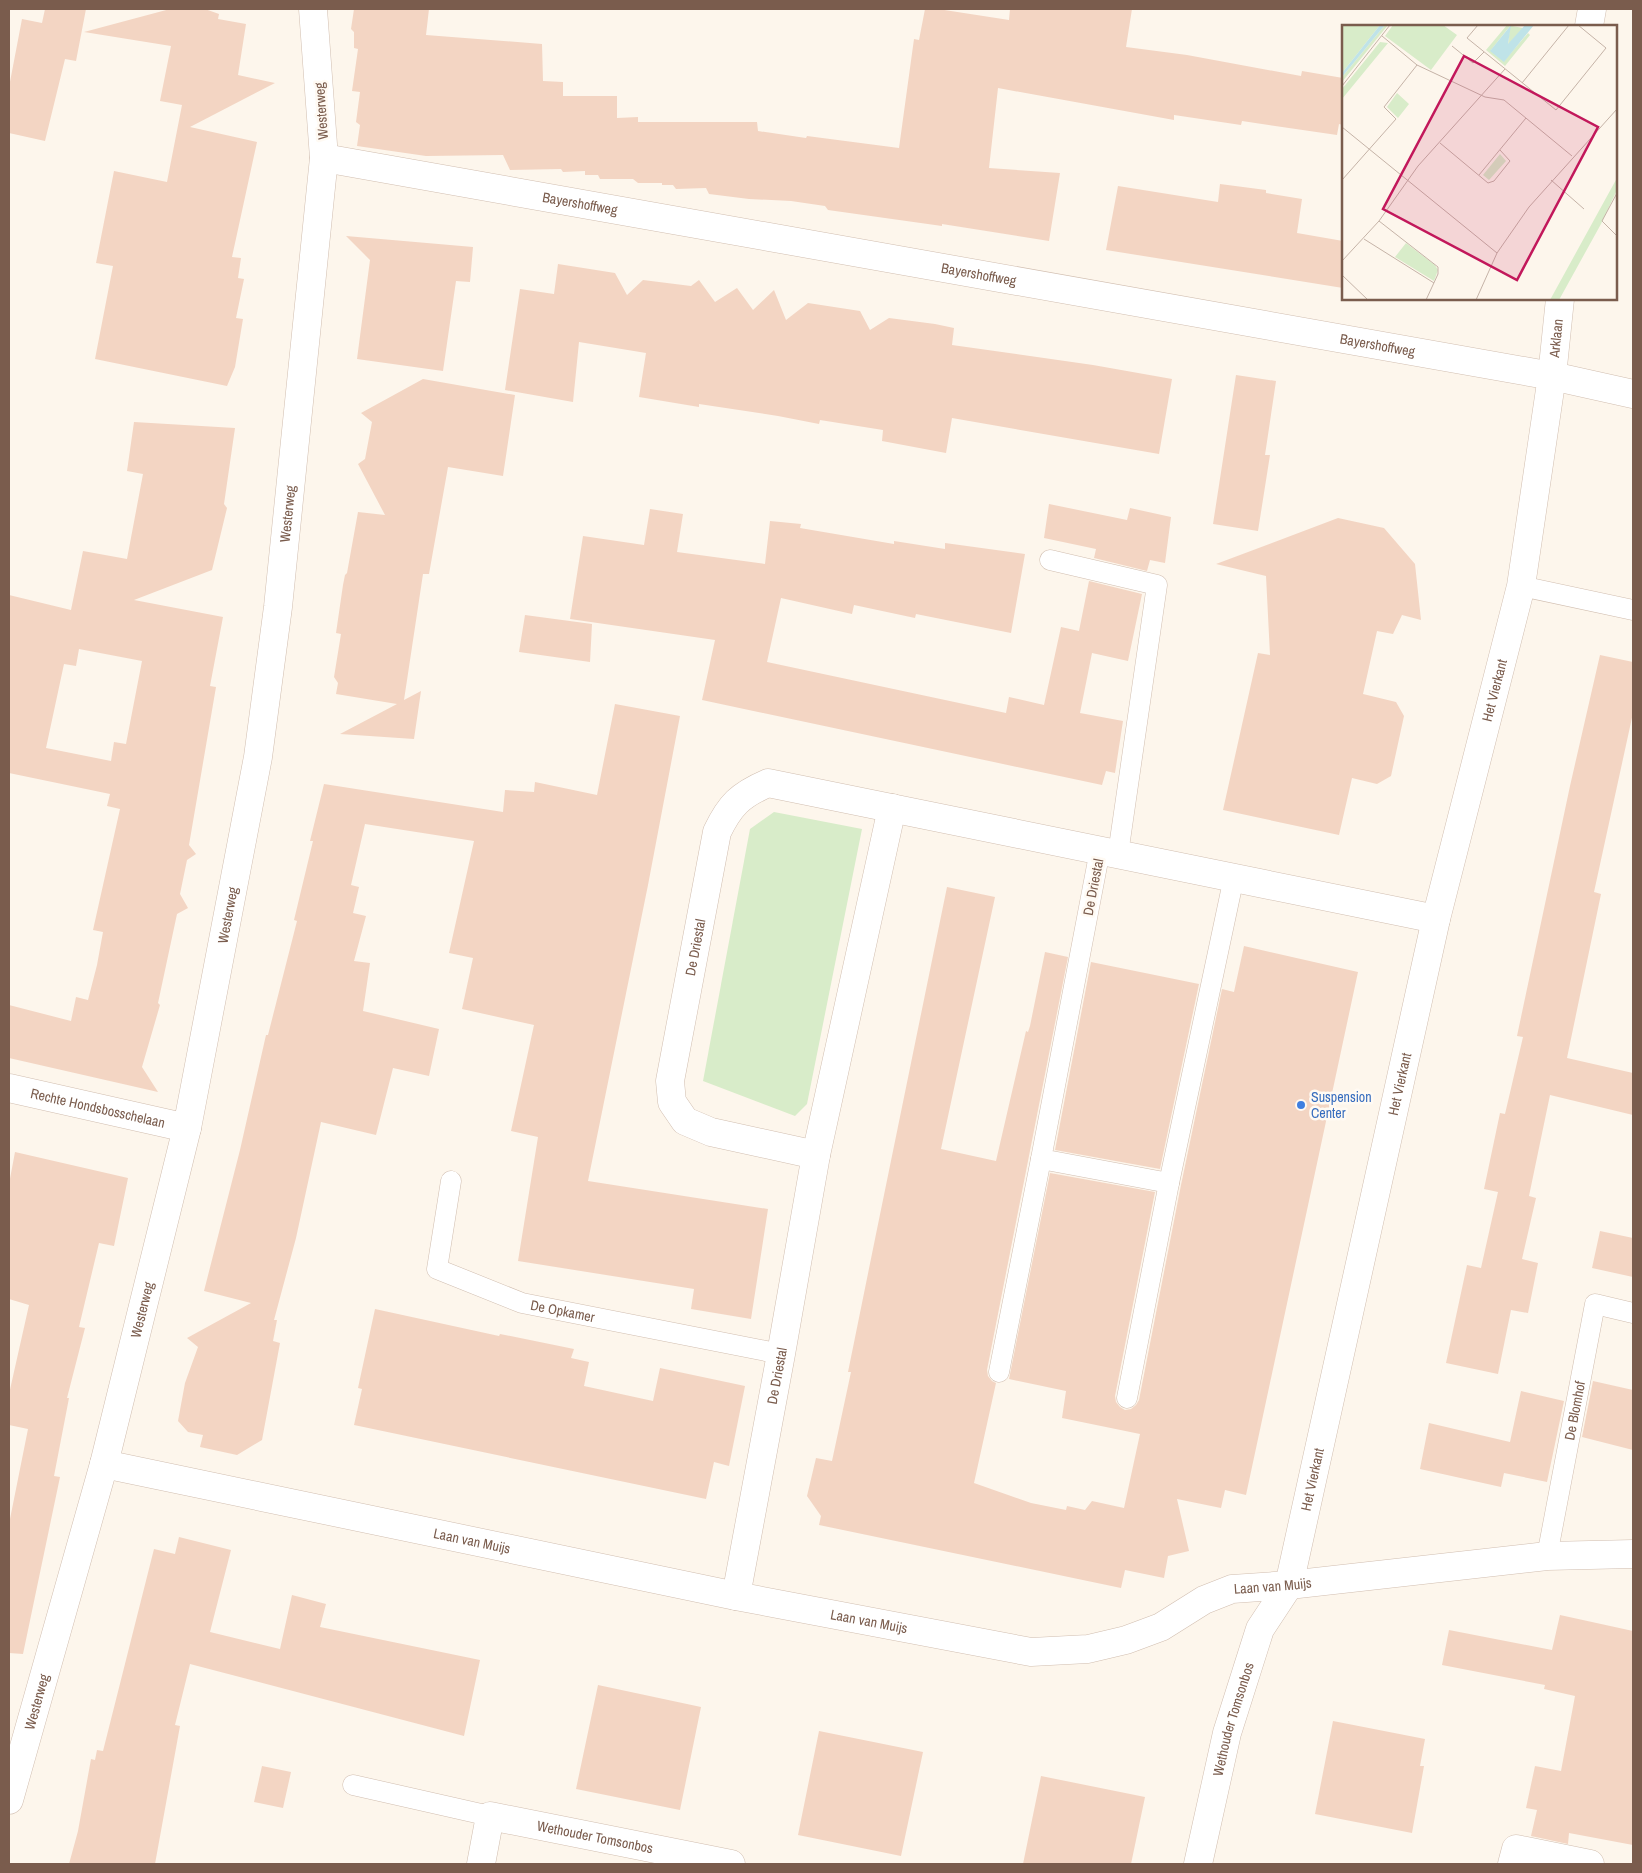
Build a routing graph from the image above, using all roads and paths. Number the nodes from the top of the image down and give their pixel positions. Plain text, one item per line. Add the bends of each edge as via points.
1 (313, 9) edge
2 (1592, 9) edge
3 (1589, 25) edge
4 (324, 158) junction
5 (1560, 300) edge
6 (1552, 376) junction
7 (1633, 394) edge
8 (1050, 560) dead end
9 (1521, 586) junction
10 (1633, 610) edge
11 (892, 808) junction
12 (1109, 852) junction
13 (1234, 877) junction
14 (1436, 919) junction
15 (9, 1088) edge
16 (187, 1128) junction
17 (816, 1155) junction
18 (1041, 1159) junction
19 (451, 1181) dead end
20 (1169, 1183) junction
21 (1633, 1313) edge
22 (781, 1354) junction
23 (998, 1372) dead end
24 (1127, 1398) dead end
25 (104, 1464) junction
26 (1633, 1554) edge
27 (1547, 1556) junction
28 (1289, 1585) junction
29 (736, 1596) junction
30 (353, 1785) dead end
31 (9, 1800) edge
32 (490, 1816) junction
33 (482, 1864) edge
34 (730, 1864) edge
35 (1198, 1864) edge
36 (1512, 1864) edge
37 (1590, 1864) edge

1 - 4 street, Westerweg
2 - 3 street
4 - 6 street, Bayershoffweg
4 - 16 street, Westerweg via 278,607 258,757
5 - 6 street, Arklaan
6 - 7 street, Bayershoffweg
6 - 9 street, Het Vierkant
8 - 12 lane via 1157,585
9 - 10 lane
9 - 14 street, Het Vierkant
11 - 12 street, De Driestal
11 - 17 street, De Driestal
11 - 17 street, De Driestal via 768,784 750,791 727,811 718,832 670,1082 672,1102 685,1121 711,1132
12 - 13 street, De Driestal
12 - 18 lane, De Driestal
13 - 14 street, De Driestal
13 - 20 lane
14 - 28 street, Het Vierkant
15 - 16 street, Rechte Hondsbosschelaan
16 - 25 street, Westerweg
17 - 22 street, De Driestal
18 - 20 lane
18 - 23 lane, De Driestal
19 - 22 lane, De Opkamer via 438,1269 522,1303
20 - 24 lane
21 - 27 lane, De Blomhof via 1595,1304
22 - 29 street, De Driestal
25 - 29 street, Laan van Muijs
25 - 31 street, Westerweg
26 - 27 street, Laan van Muijs
27 - 28 street, Laan van Muijs
28 - 29 street, Laan van Muijs via 1232,1589 1204,1600 1161,1627 1088,1650 1031,1652
28 - 35 street, Wethouder Tomsonbos via 1260,1629 1227,1733
30 - 32 lane, Wethouder Tomsonbos
32 - 33 street
32 - 34 street, Wethouder Tomsonbos
36 - 37 street via 1516,1849

